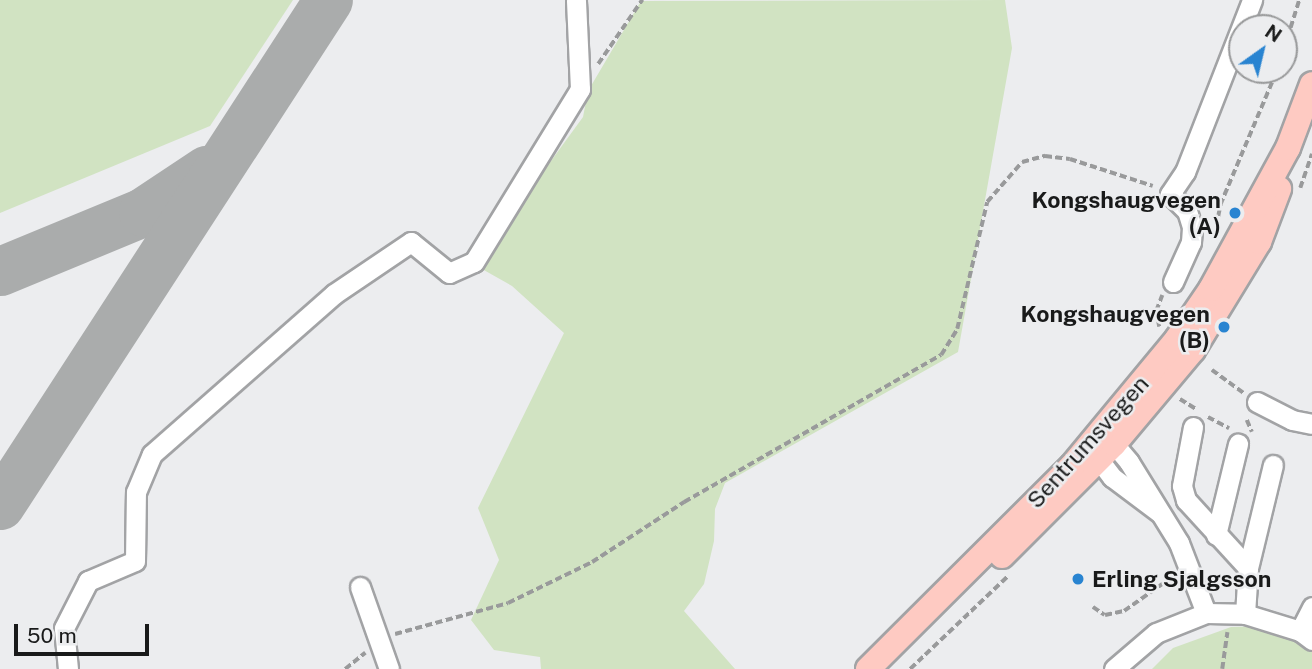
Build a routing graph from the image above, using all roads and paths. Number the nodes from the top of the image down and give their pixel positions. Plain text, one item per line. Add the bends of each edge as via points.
1 (576, 0) edge
2 (642, 0) edge
3 (1252, 0) edge
4 (1271, 84) edge
5 (1312, 84) edge
6 (580, 89) junction
7 (1170, 194) junction
8 (1205, 247) dead end
9 (1173, 282) joint
10 (1165, 336) dead end
11 (1212, 370) dead end
12 (1180, 399) dead end
13 (1257, 402) junction
14 (1312, 424) edge
15 (1193, 427) dead end
16 (1240, 432) junction
17 (1103, 448) junction
18 (1273, 464) dead end
19 (1216, 535) junction
20 (1191, 567) junction
21 (1248, 568) junction
22 (360, 587) dead end
23 (1093, 607) dead end
24 (1312, 607) edge
25 (1206, 613) junction
26 (1245, 614) junction
27 (1224, 627) dead end
28 (1306, 636) edge
29 (379, 642) junction
30 (68, 669) edge
31 (345, 669) edge
32 (389, 669) edge
33 (868, 669) edge
34 (883, 669) edge
35 (1115, 669) edge
36 (1222, 669) edge

1 - 6 street
2 - 6 path
3 - 7 street via 1185,172
4 - 8 path via 1220,205 1213,238
5 - 17 main road, Sentrumsvegen via 1259,242 1227,298 1193,350
6 - 30 street via 474,262 449,273 411,242 334,294 152,454 136,492 135,561 88,581 64,628
7 - 9 street via 1187,211 1192,226 1191,242
7 - 29 path via 1088,163 1045,156 1022,162 987,202 957,329 946,350 926,367 684,502 592,562 508,603 401,631
9 - 10 path via 1156,311 1156,323
11 - 13 path
12 - 16 path via 1216,423
13 - 14 street via 1292,420
13 - 16 path
15 - 19 street via 1182,486 1186,500
16 - 19 street
17 - 20 street via 1160,513
17 - 33 main road, Sentrumsvegen
17 - 34 main road, Sentrumsvegen
18 - 21 street
19 - 21 street
20 - 23 path via 1124,611 1105,615
20 - 25 street
21 - 26 street
22 - 29 street
24 - 28 street
25 - 26 street
25 - 35 street via 1156,633
26 - 28 street
27 - 36 path
29 - 31 path
29 - 32 street

